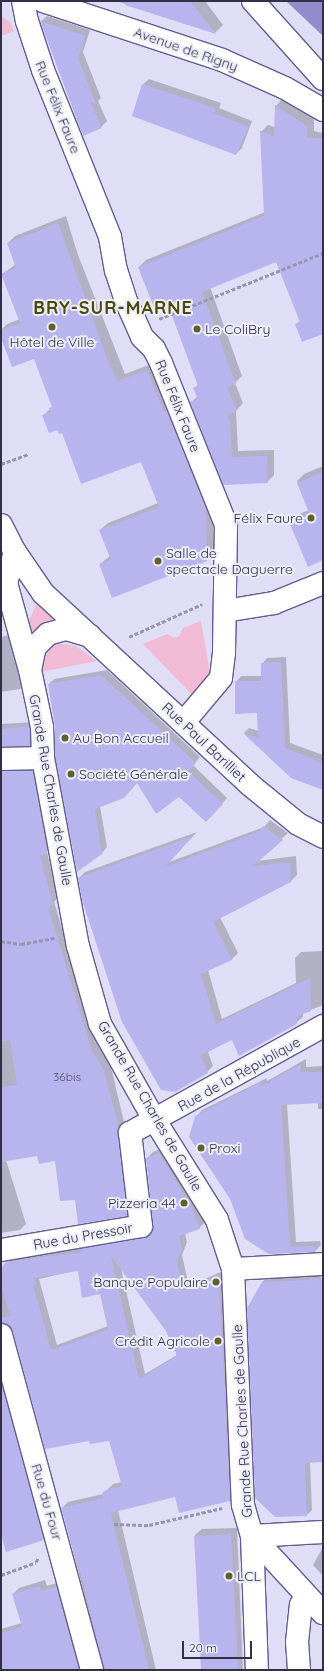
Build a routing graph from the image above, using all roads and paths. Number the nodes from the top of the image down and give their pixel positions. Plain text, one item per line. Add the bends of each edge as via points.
1 (23, 1) edge
2 (43, 1) edge
3 (253, 1) edge
4 (323, 79) edge
5 (323, 110) edge
6 (323, 253) edge
7 (138, 327) junction
8 (28, 454) dead end
9 (1, 464) edge
10 (1, 525) edge
11 (15, 552) junction
12 (323, 583) edge
13 (225, 604) junction
14 (93, 637) junction
15 (129, 637) dead end
16 (30, 670) junction
17 (184, 722) junction
18 (43, 758) junction
19 (1, 759) edge
20 (323, 837) edge
21 (76, 935) junction
22 (1, 942) edge
23 (323, 1026) edge
24 (154, 1119) junction
25 (1, 1250) edge
26 (323, 1264) edge
27 (233, 1269) junction
28 (1, 1336) edge
29 (227, 1507) dead end
30 (114, 1524) dead end
31 (323, 1532) edge
32 (252, 1536) junction
33 (39, 1556) dead end
34 (1, 1575) edge
35 (306, 1596) junction
36 (323, 1613) edge
37 (92, 1670) edge
38 (257, 1670) edge
39 (299, 1670) edge

1 - 7 street, Rue Félix Faure via 26,21 43,70 110,237 116,270
2 - 5 street, Avenue de Rigny via 222,60 285,88
3 - 4 street
6 - 7 path
7 - 13 street, Rue Félix Faure via 161,363 226,525
8 - 9 path
10 - 11 street
11 - 14 street, Rue Paul Barilliet via 43,592
11 - 16 street, Grande Rue Charles de Gaulle via 6,583
12 - 13 street via 274,603
13 - 15 path via 212,599
13 - 17 street, Rue Félix Faure via 221,678
14 - 16 street, Rue Paul Barilliet via 66,629 48,634 35,647
14 - 17 street, Rue Paul Barilliet
16 - 18 street, Grande Rue Charles de Gaulle via 42,727
17 - 20 street, Rue Paul Barilliet via 249,784 298,824
18 - 19 street
18 - 21 street, Grande Rue Charles de Gaulle
21 - 22 path via 21,944
21 - 24 street, Grande Rue Charles de Gaulle via 100,1024
23 - 24 street, Rue de la République
24 - 25 street, Rue du Pressoir via 130,1133 141,1226
24 - 27 street, Grande Rue Charles de Gaulle via 216,1220
26 - 27 street
27 - 32 street, Grande Rue Charles de Gaulle via 243,1505
28 - 37 street, Rue du Four
29 - 30 path via 149,1525
31 - 32 street
32 - 35 street
32 - 38 street, Grande Rue Charles de Gaulle
33 - 34 path via 36,1562
35 - 36 street
35 - 39 street via 301,1605 297,1642

